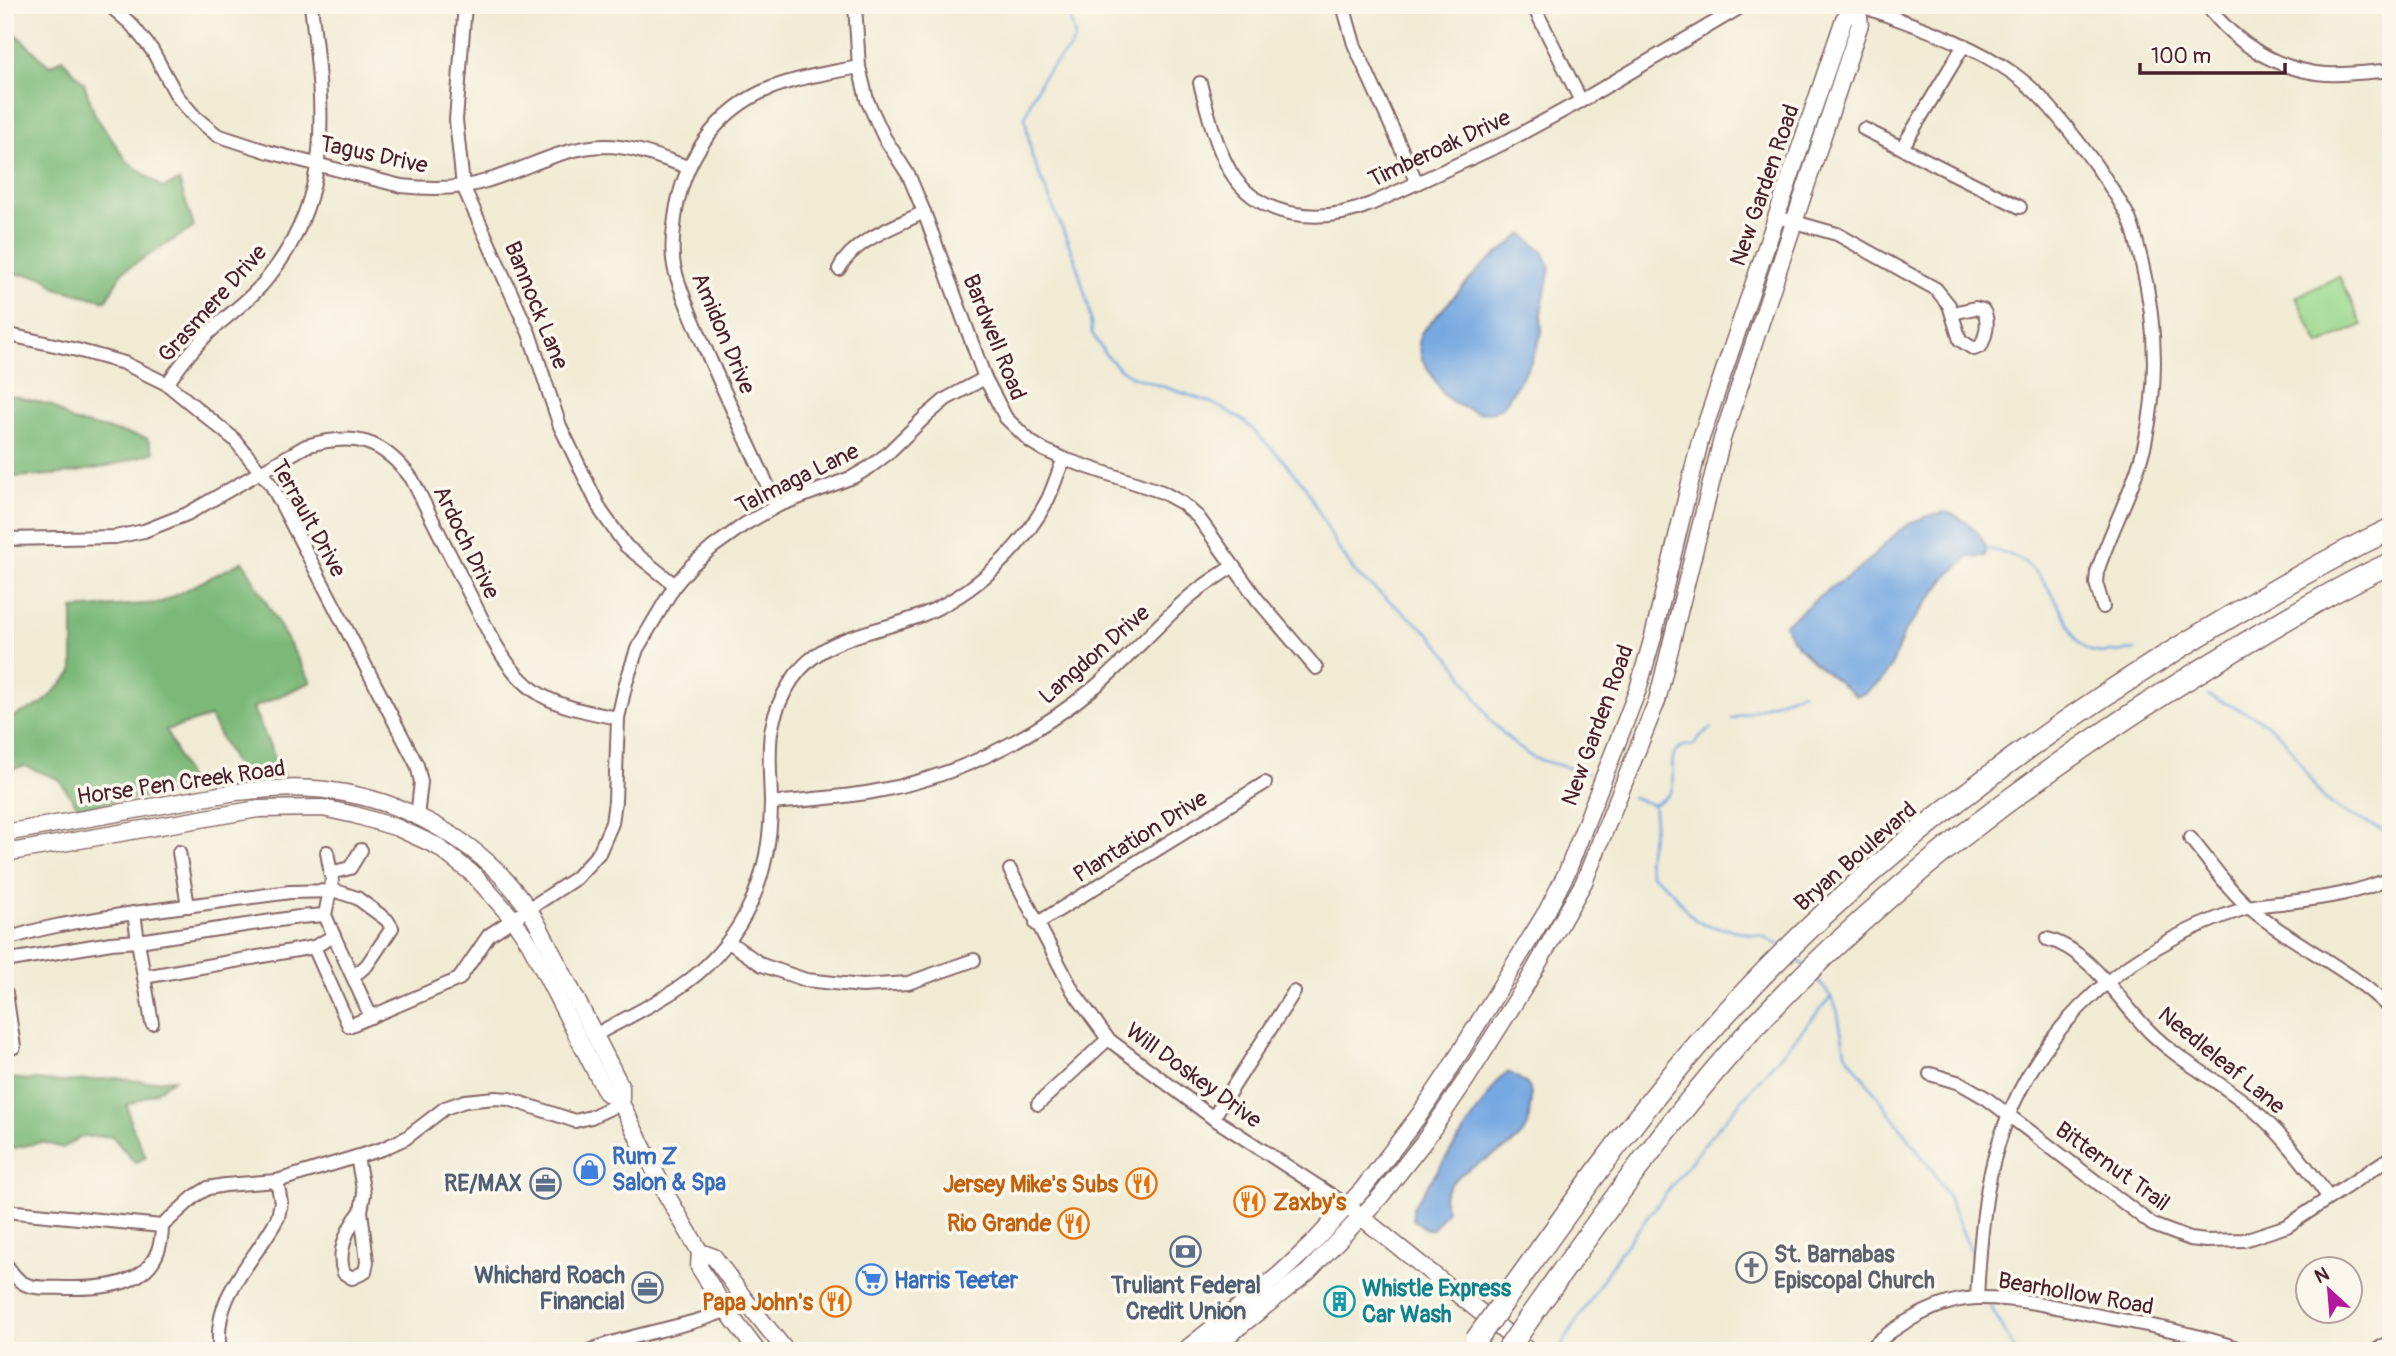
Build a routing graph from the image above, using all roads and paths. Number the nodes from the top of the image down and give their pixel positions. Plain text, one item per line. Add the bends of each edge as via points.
1 (109, 5) edge
2 (311, 5) edge
3 (466, 5) edge
4 (855, 5) edge
5 (1343, 5) edge
6 (1533, 5) edge
7 (1744, 5) edge
8 (1857, 5) edge
9 (2207, 5) edge
10 (1964, 46) junction
11 (859, 67) junction
12 (2391, 70) edge
13 (1199, 83) dead end
14 (1581, 102) junction
15 (1864, 129) dead end
16 (1902, 148) junction
17 (317, 164) junction
18 (688, 167) junction
19 (1418, 183) junction
20 (463, 186) junction
21 (2020, 207) dead end
22 (924, 212) junction
23 (1777, 217) junction
24 (1795, 224) junction
25 (839, 269) dead end
26 (1756, 278) junction
27 (1775, 283) junction
28 (1953, 313) dead end
29 (5, 334) edge
30 (985, 378) junction
31 (167, 384) junction
32 (1064, 460) junction
33 (260, 471) junction
34 (777, 506) junction
35 (1680, 520) junction
36 (2391, 529) edge
37 (5, 539) edge
38 (2391, 563) edge
39 (1233, 566) junction
40 (1689, 567) junction
41 (1667, 576) junction
42 (675, 585) junction
43 (2103, 607) dead end
44 (1676, 620) junction
45 (1653, 637) junction
46 (1316, 668) dead end
47 (1661, 680) junction
48 (618, 719) junction
49 (1265, 783) dead end
50 (771, 803) junction
51 (417, 817) junction
52 (5, 833) edge
53 (2190, 838) dead end
54 (361, 850) dead end
55 (179, 852) dead end
56 (327, 852) dead end
57 (5, 853) edge
58 (1010, 870) dead end
59 (330, 873) junction
60 (2391, 878) edge
61 (293, 892) junction
62 (328, 892) junction
63 (188, 906) junction
64 (2248, 907) junction
65 (528, 908) junction
66 (134, 913) junction
67 (325, 915) junction
68 (299, 917) junction
69 (513, 919) junction
70 (1036, 924) junction
71 (334, 936) junction
72 (2047, 939) dead end
73 (5, 940) edge
74 (138, 941) junction
75 (729, 942) junction
76 (314, 947) junction
77 (974, 960) dead end
78 (5, 961) edge
79 (354, 976) junction
80 (144, 977) junction
81 (2106, 983) junction
82 (1294, 992) dead end
83 (5, 993) edge
84 (1492, 1001) junction
85 (2391, 1010) edge
86 (372, 1017) junction
87 (152, 1023) dead end
88 (595, 1034) junction
89 (1108, 1039) junction
90 (14, 1047) dead end
91 (1477, 1062) junction
92 (1930, 1074) dead end
93 (621, 1103) junction
94 (1038, 1104) dead end
95 (2010, 1115) junction
96 (1213, 1118) junction
97 (357, 1157) junction
98 (2391, 1157) edge
99 (277, 1181) junction
100 (2329, 1198) junction
101 (1348, 1206) junction
102 (5, 1211) edge
103 (361, 1211) dead end
104 (1362, 1218) junction
105 (162, 1226) junction
106 (700, 1252) junction
107 (5, 1263) edge
108 (1977, 1298) junction
109 (746, 1301) junction
110 (727, 1311) junction
111 (2391, 1341) edge
112 (1472, 1345) edge
113 (1869, 1350) edge
114 (220, 1351) edge
115 (589, 1351) edge
116 (757, 1351) edge
117 (786, 1351) edge
118 (1184, 1351) edge
119 (1209, 1351) edge
120 (1507, 1351) edge
121 (1529, 1351) edge
122 (2246, 1351) edge
123 (2375, 1351) edge

1 - 17 street, Tagus Drive via 152,50 186,107 217,135
2 - 17 street, Grasmere Drive via 322,117
3 - 20 street, Bannock Lane via 456,112
4 - 11 street, Bardwell Road
5 - 19 street via 1354,44
6 - 14 street
7 - 14 street, Timberoak Drive
8 - 10 street
8 - 23 main road, New Garden Road via 1844,19
8 - 24 main road, New Garden Road via 1860,24
9 - 12 street via 2246,44 2285,65 2323,74
10 - 16 street
10 - 43 street via 2041,96 2099,168 2128,215 2142,261 2154,328 2153,393 2144,445 2097,572
11 - 18 street, Amidon Drive via 797,79 747,100 707,136
11 - 22 street, Bardwell Road via 867,100
13 - 19 street, Timberoak Drive via 1229,169 1244,188 1275,208 1289,214 1331,217
14 - 19 street, Timberoak Drive
15 - 16 street
16 - 21 street
17 - 20 street, Tagus Drive via 401,186
17 - 31 street, Grasmere Drive via 302,223 284,256 266,281 194,347
18 - 20 street, Tagus Drive via 637,150 590,147
18 - 34 street, Amidon Drive via 677,198 674,264 685,301
20 - 42 street, Bannock Lane via 537,352 560,426 590,491 626,546
22 - 25 street via 855,248
22 - 30 street, Bardwell Road
23 - 24 street
23 - 26 main road, New Garden Road
24 - 27 main road, New Garden Road
24 - 28 street via 1860,245 1936,289
26 - 27 main road
26 - 35 main road, New Garden Road via 1700,441
27 - 40 main road, New Garden Road via 1722,439
29 - 31 street, Terrault Drive via 124,363
30 - 32 street, Bardwell Road via 1006,418 1031,442
30 - 34 street, Talmaga Lane via 944,400 870,467
31 - 33 street, Terrault Drive via 234,439
32 - 39 street, Bardwell Road via 1182,503 1198,517
32 - 50 street via 1048,499 1026,534 985,577 922,615 832,644 805,664 780,701 770,728
33 - 37 street, Ardoch Drive via 187,514 145,531 115,537
33 - 48 street, Ardoch Drive via 327,440 361,441 386,451 412,480 493,641 523,683 558,705
33 - 51 street, Terrault Drive via 272,486 416,765 421,782
34 - 42 street, Talmaga Lane via 713,547
35 - 40 main road via 1677,563
35 - 41 main road, New Garden Road
36 - 112 highway, Bryan Boulevard, bridge via 2248,605 2102,696 1986,779 1862,881 1742,996 1699,1044 1633,1123
38 - 120 highway, bridge via 2278,623 2133,712 1998,808 1862,921 1737,1046 1640,1164
39 - 46 street, Bardwell Road
39 - 50 street, Langdon Drive via 1191,595 1098,684 1025,737 916,782 853,795
40 - 44 main road, New Garden Road
41 - 44 main road via 1676,582 1672,601
41 - 45 main road, New Garden Road
42 - 48 street, Talmaga Lane via 637,649
44 - 47 main road, New Garden Road
45 - 47 main road via 1649,677
45 - 84 main road, New Garden Road via 1638,689 1567,872
47 - 91 main road, New Garden Road via 1657,701 1584,882
48 - 65 street, Talmaga Lane via 615,800 599,853 576,878
49 - 70 street, Plantation Drive
50 - 75 street via 769,848 762,872 751,905
51 - 52 main road, Horse Pen Creek Road via 338,792 274,788
51 - 65 main road, Horse Pen Creek Road via 482,858
53 - 64 street
54 - 59 street via 349,868
55 - 63 street
56 - 59 street
57 - 69 main road, Horse Pen Creek Road via 258,809 324,808 398,828 437,846 474,875
58 - 70 street, Will Doskey Drive
59 - 62 street
60 - 64 street via 2335,896
61 - 62 street
61 - 63 street
61 - 68 street
62 - 67 street
62 - 79 street via 357,898 392,928
63 - 66 street
64 - 81 street via 2145,953
64 - 85 street
65 - 69 street, Talmaga Lane
65 - 88 main road, Horse Pen Creek Road
66 - 73 street
66 - 74 street
67 - 68 street
67 - 71 street
68 - 74 street
69 - 86 street, Talmaga Lane via 489,935 459,979
69 - 93 main road, Horse Pen Creek Road via 606,1092
70 - 89 street, Will Doskey Drive via 1073,991
71 - 76 street
71 - 79 street
72 - 81 street, Needleleaf Lane via 2077,953
74 - 78 street
74 - 80 street
75 - 77 street via 762,965 835,984 908,982
75 - 88 street via 686,983
76 - 80 street
76 - 86 street via 349,1026
79 - 86 street
80 - 87 street
81 - 95 street via 2088,997 2045,1051
81 - 100 street, Needleleaf Lane via 2151,1032 2248,1105 2286,1140
82 - 96 street
83 - 90 street
84 - 91 main road via 1499,1011
84 - 101 main road, New Garden Road via 1420,1114
88 - 93 main road, Horse Pen Creek Road via 621,1087
89 - 94 street
89 - 96 street, Will Doskey Drive
91 - 104 main road, New Garden Road via 1425,1140
92 - 95 street, Bitternut Trail via 1960,1083
93 - 97 street via 575,1121 509,1099 465,1101 445,1108 396,1144
93 - 106 main road, Horse Pen Creek Road
95 - 100 street, Bitternut Trail via 2153,1225 2190,1239 2225,1241 2264,1235 2287,1226
95 - 108 street via 1990,1176
96 - 101 street, Will Doskey Drive
97 - 99 street
97 - 103 street via 364,1194
98 - 100 street, Bitternut Trail
99 - 105 street via 208,1188
99 - 114 street via 278,1217 225,1303 218,1325
101 - 104 main road
101 - 118 main road, New Garden Road via 1279,1275
102 - 105 street
104 - 119 main road, New Garden Road via 1286,1291
104 - 121 main road
105 - 107 street via 161,1243 150,1264 138,1276 112,1287 29,1286
106 - 109 main road, Horse Pen Creek Road via 714,1257
106 - 110 main road, Horse Pen Creek Road via 699,1267
108 - 113 street, Bearhollow Road via 1912,1318
108 - 122 street, Bearhollow Road via 2049,1306
109 - 110 street
109 - 117 main road, Horse Pen Creek Road
110 - 115 street
110 - 116 main road, Horse Pen Creek Road
111 - 123 street

